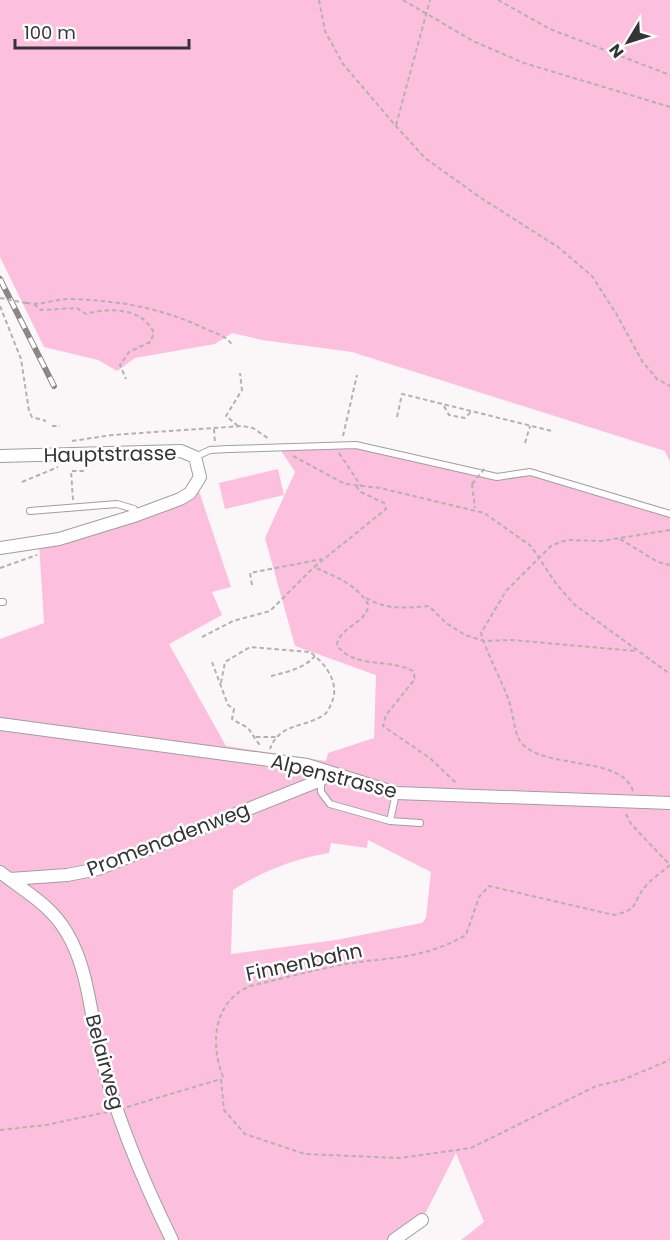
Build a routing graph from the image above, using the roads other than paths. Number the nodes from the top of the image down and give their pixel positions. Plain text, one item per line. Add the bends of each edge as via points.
1 (0, 456) edge
2 (195, 457) junction
3 (30, 511) dead end
4 (670, 514) edge
5 (137, 515) junction
6 (0, 548) edge
7 (0, 724) edge
8 (323, 775) junction
9 (396, 793) junction
10 (670, 803) edge
11 (390, 821) junction
12 (420, 823) dead end
13 (3, 877) edge
14 (34, 877) junction
15 (30, 892) junction
16 (423, 1220) dead end
17 (172, 1240) edge
18 (394, 1240) edge

1 - 2 street, Hauptstrasse via 67,449 166,450
2 - 4 lane via 210,450 356,445 497,477 530,472
2 - 5 street, Hauptstrasse via 200,477 190,493
3 - 5 lane via 117,504 134,509
5 - 6 street, Hauptstrasse via 59,539
7 - 8 street, Alpenstrasse via 269,759
8 - 9 street, Alpenstrasse
8 - 11 lane via 321,792 330,804
8 - 14 street, Promenadenweg via 98,869
9 - 10 street, Alpenstrasse
9 - 11 lane
11 - 12 lane
13 - 14 street, Promenadenweg
13 - 15 street, Belairweg
14 - 15 street
15 - 17 street, Belairweg via 51,910 80,958 116,1110
16 - 18 street

